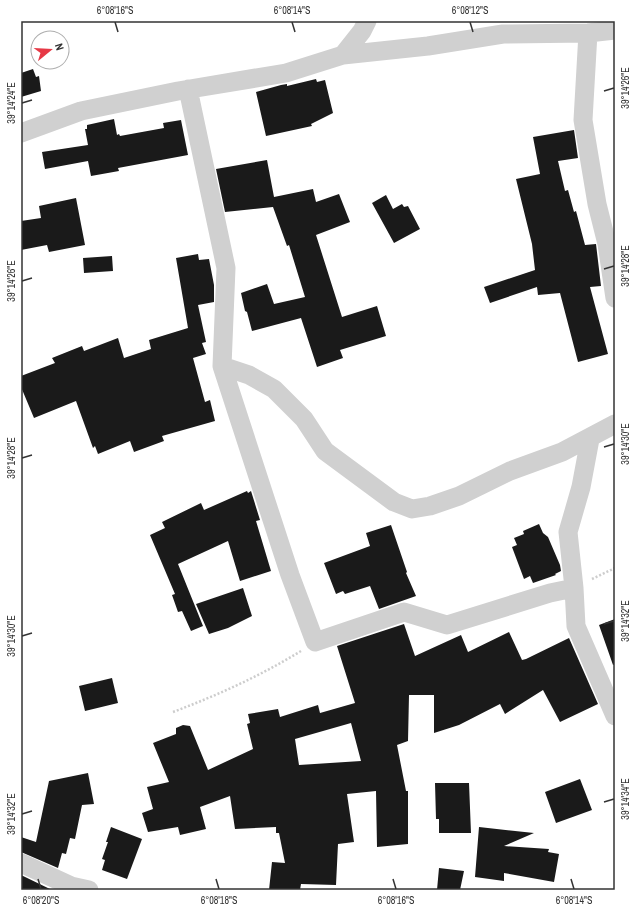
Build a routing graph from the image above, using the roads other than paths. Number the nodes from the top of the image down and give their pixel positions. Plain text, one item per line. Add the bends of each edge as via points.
1 (367, 21) edge
2 (489, 21) edge
3 (615, 30) edge
4 (503, 34) junction
5 (588, 34) junction
6 (343, 55) junction
7 (188, 89) junction
8 (21, 133) edge
9 (615, 298) edge
10 (222, 366) junction
11 (615, 424) edge
12 (590, 439) junction
13 (574, 588) junction
14 (615, 716) edge
15 (21, 863) edge
16 (77, 889) edge

1 - 6 street
2 - 4 street
3 - 5 street
4 - 5 street
4 - 6 street via 428,46
5 - 9 street via 583,120
6 - 7 street via 286,73
7 - 8 street via 81,111
7 - 10 street via 226,268
10 - 12 street via 249,375 274,389 304,419 325,451 394,502 412,508 430,506 459,496 510,471
10 - 13 street via 290,575 315,642 404,612 447,625
11 - 12 street
12 - 13 street via 581,487 568,532
13 - 14 street via 576,626
15 - 16 street

